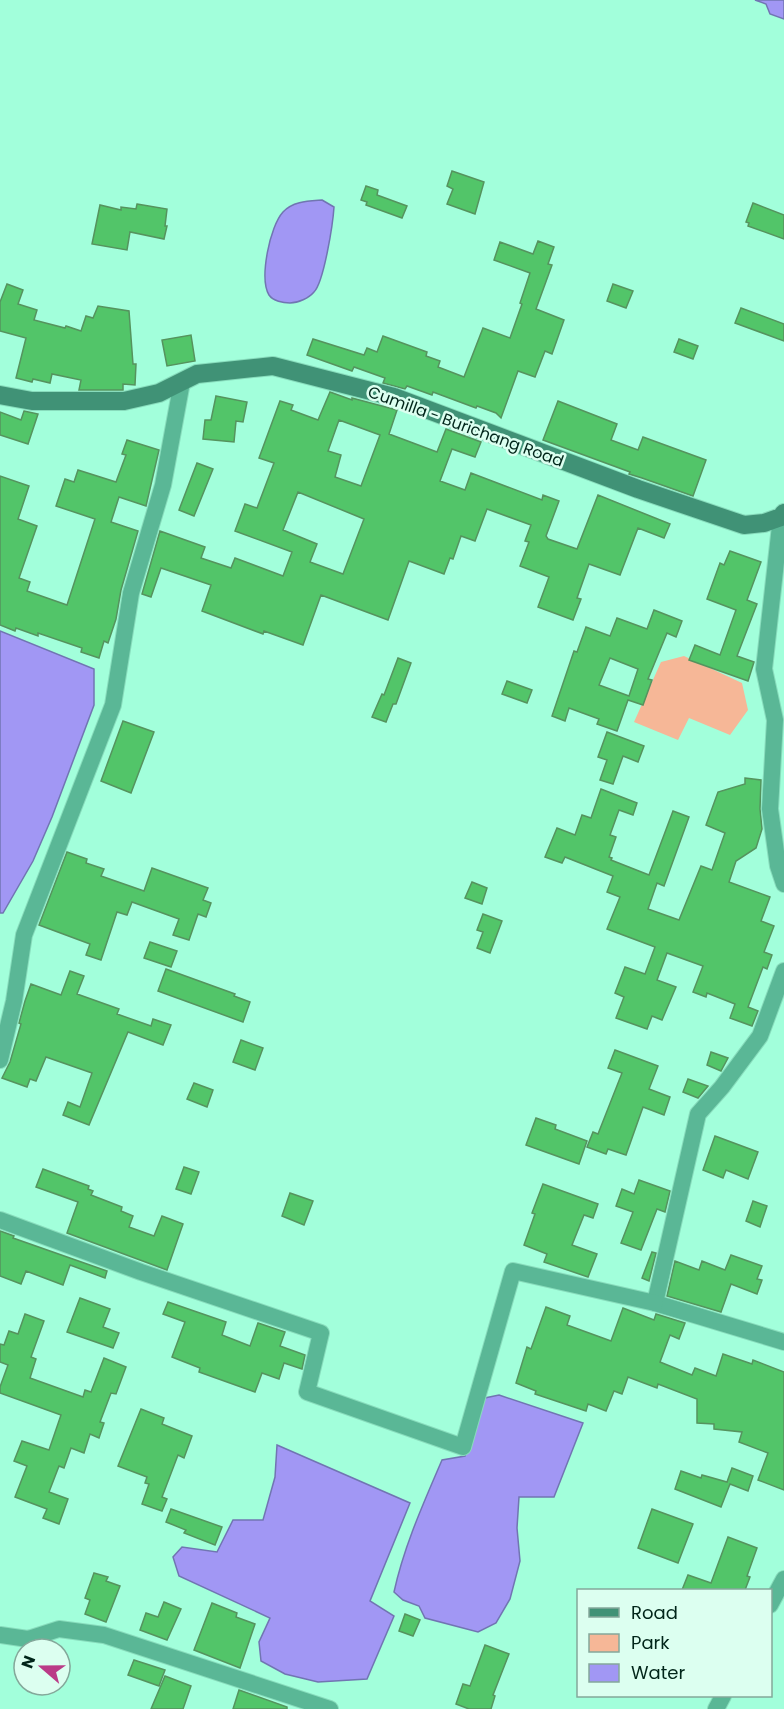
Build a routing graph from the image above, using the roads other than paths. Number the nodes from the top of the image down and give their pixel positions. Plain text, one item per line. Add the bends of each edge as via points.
1 (182, 382) junction
2 (0, 395) edge
3 (783, 515) edge
4 (784, 884) edge
5 (784, 970) edge
6 (7, 999) edge
7 (0, 1060) edge
8 (0, 1220) edge
9 (655, 1303) junction
10 (784, 1342) edge
11 (784, 1579) edge
12 (772, 1603) edge
13 (0, 1635) edge
14 (330, 1709) edge

1 - 2 main road, Cumilla - Burichang Road via 159,393 124,401 32,401
1 - 3 main road, Cumilla - Burichang Road via 197,374 273,366 394,397 744,525 764,523
1 - 6 street via 163,485 131,592 113,705 24,935
3 - 4 street via 764,669 775,720 770,809
5 - 9 street via 760,1036 698,1114
6 - 7 street
8 - 9 street via 321,1333 307,1392 463,1447 513,1271
9 - 10 street
11 - 12 street
13 - 14 street via 28,1639 59,1629 104,1635

